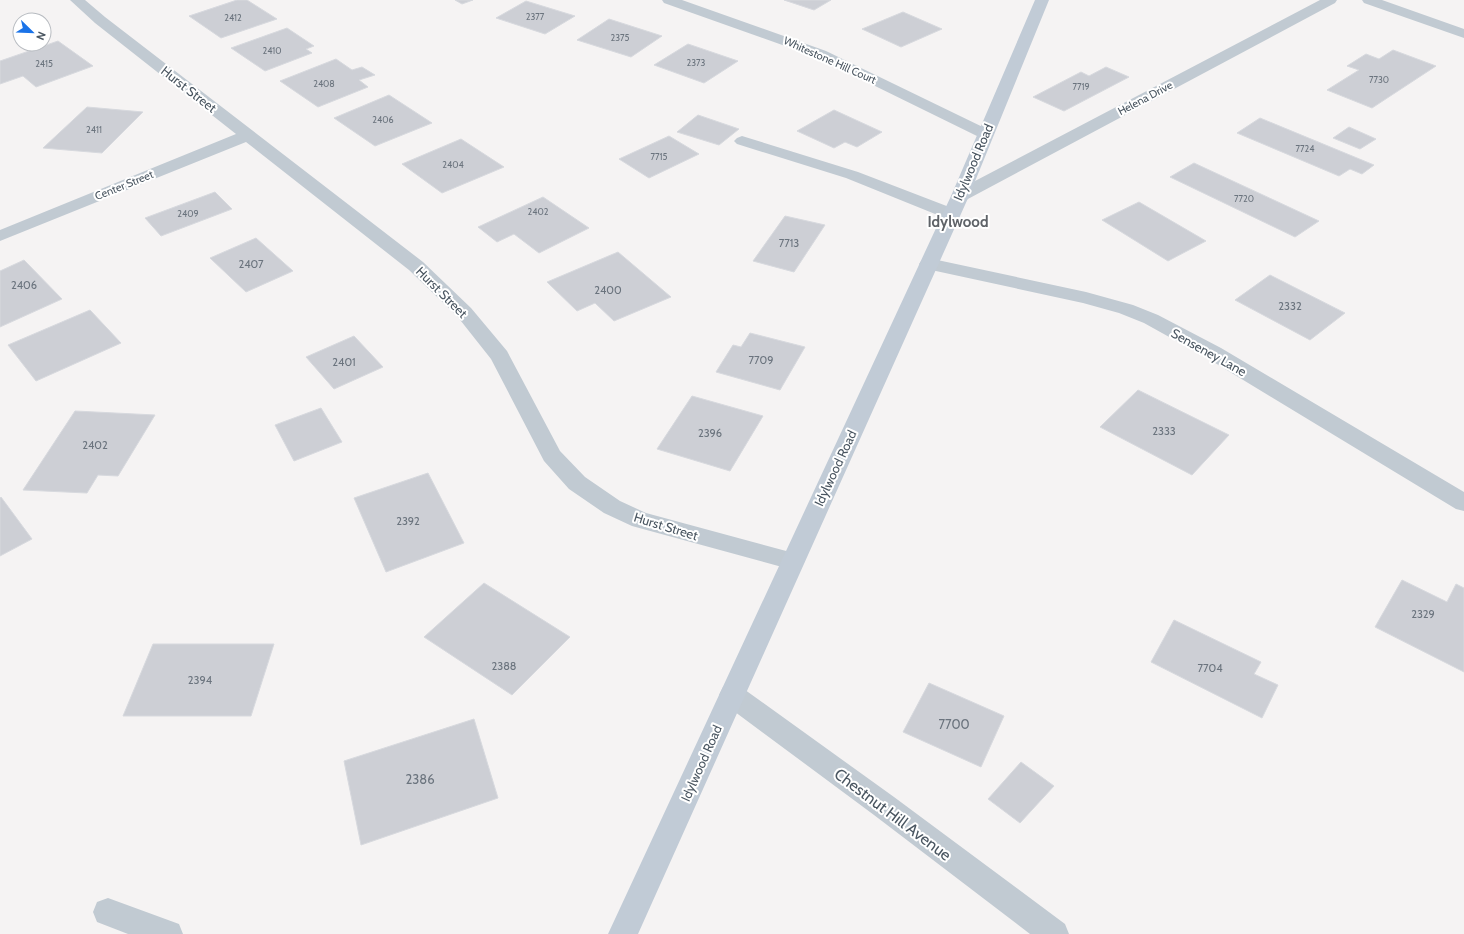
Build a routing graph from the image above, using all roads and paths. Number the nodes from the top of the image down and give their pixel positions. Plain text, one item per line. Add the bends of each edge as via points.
1 (77, 0) edge
2 (668, 0) edge
3 (1042, 0) edge
4 (1330, 0) edge
5 (1369, 0) edge
6 (1464, 34) edge
7 (985, 134) junction
8 (248, 135) junction
9 (742, 141) dead end
10 (955, 205) junction
11 (0, 236) edge
12 (928, 264) junction
13 (1464, 503) edge
14 (793, 561) junction
15 (732, 695) junction
16 (108, 912) dead end
17 (168, 934) edge
18 (623, 934) edge
19 (1054, 934) edge

1 - 8 street, Hurst Street
2 - 7 street, Whitestone Hill Court via 821,54
3 - 7 main road, Idylwood Road
4 - 10 street, Helena Drive
5 - 6 street
7 - 10 main road, Idylwood Road
8 - 11 street, Center Street
8 - 14 street, Hurst Street via 416,266 464,312 500,356 552,456 577,483 612,507 640,520
9 - 10 lane
10 - 12 main road, Idylwood Road
12 - 13 street, Senseney Lane via 1086,298 1151,319 1214,353
12 - 14 main road, Idylwood Road
14 - 15 main road, Idylwood Road
15 - 18 main road, Idylwood Road
15 - 19 street, Chestnut Hill Avenue
16 - 17 street

